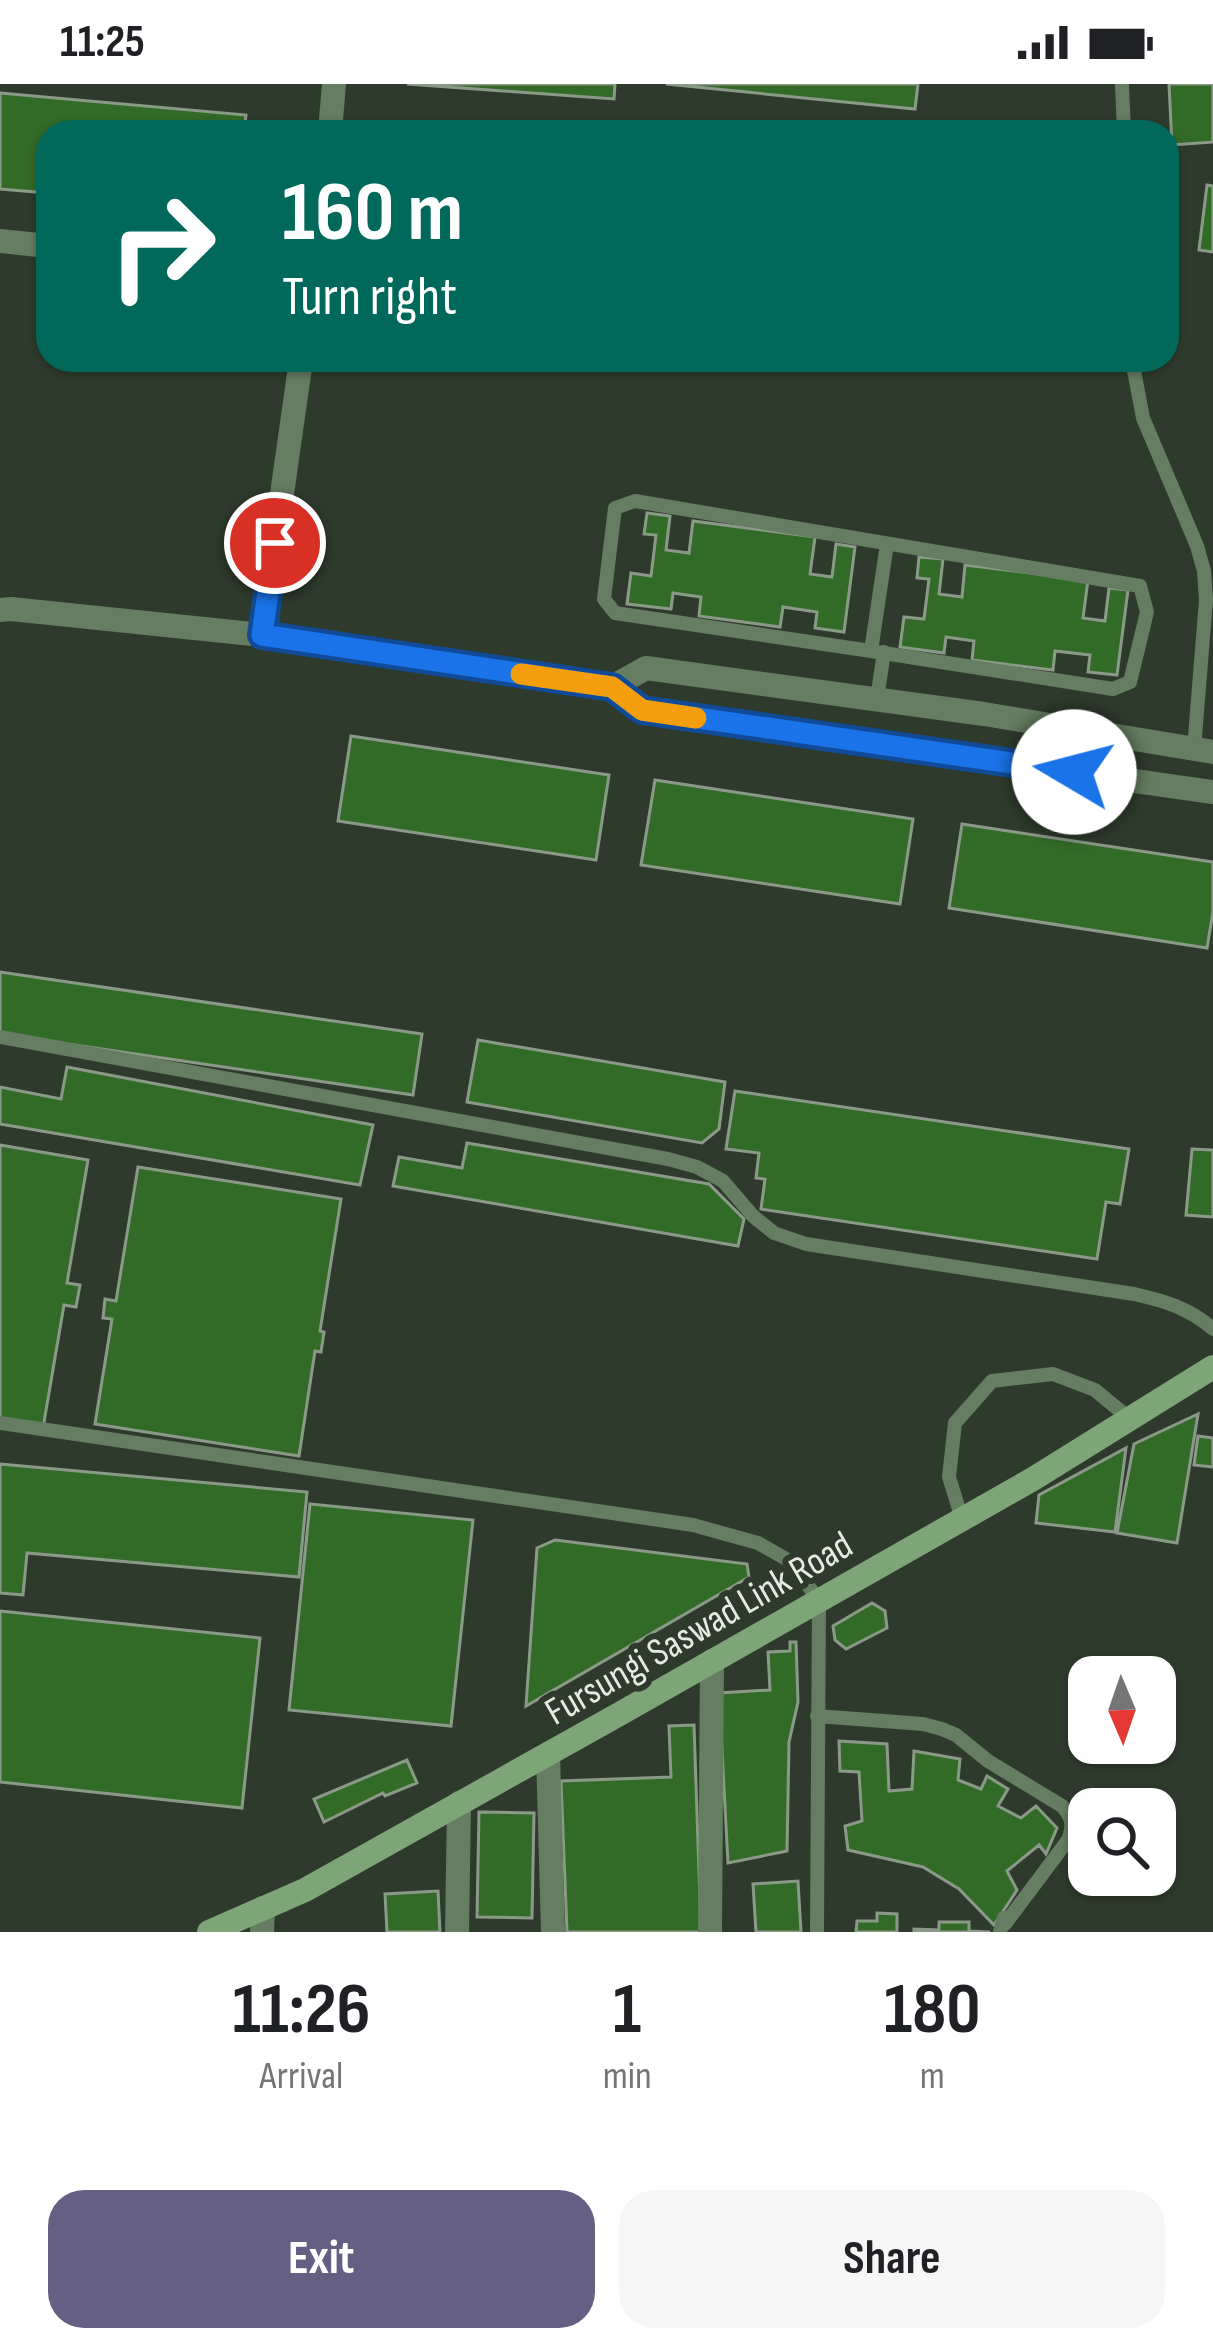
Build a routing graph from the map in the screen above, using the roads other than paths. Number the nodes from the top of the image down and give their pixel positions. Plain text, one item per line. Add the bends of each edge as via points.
1 (334, 84) edge
2 (1122, 84) edge
3 (331, 120) edge
4 (1124, 120) edge
5 (0, 241) edge
6 (36, 245) edge
7 (300, 372) edge
8 (1134, 372) edge
9 (887, 544) junction
10 (0, 610) edge
11 (262, 635) junction
12 (877, 651) junction
13 (612, 687) junction
14 (877, 699) junction
15 (1204, 751) edge
16 (1213, 792) edge
17 (0, 1037) edge
18 (1213, 1329) edge
19 (1213, 1367) edge
20 (1130, 1418) junction
21 (0, 1424) edge
22 (962, 1519) junction
23 (819, 1600) junction
24 (712, 1661) junction
25 (817, 1716) junction
26 (548, 1754) junction
27 (459, 1803) junction
28 (262, 1920) edge
29 (208, 1932) edge
30 (458, 1932) edge
31 (553, 1932) edge
32 (710, 1932) edge
33 (817, 1932) edge
34 (1000, 1932) edge

1 - 3 street
2 - 4 lane
5 - 6 street
7 - 11 street
8 - 15 lane via 1143,418 1204,571
9 - 12 lane
9 - 12 lane via 1140,586 1147,612 1130,682 1113,689
9 - 12 lane via 635,501 615,508 604,599 615,613
10 - 11 street
11 - 13 street
12 - 14 lane
13 - 14 street via 646,668
13 - 16 street via 642,710
14 - 15 street
17 - 18 lane via 668,1159 723,1181 774,1234 806,1244 1134,1294 1174,1303
19 - 20 street, Fursungi Saswad Link Road
20 - 22 street, Fursungi Saswad Link Road
20 - 22 lane via 1095,1390 1053,1374 992,1381 955,1424 950,1478
21 - 23 lane via 694,1526 788,1560
22 - 23 street, Fursungi Saswad Link Road
23 - 24 street, Fursungi Saswad Link Road
23 - 25 lane
24 - 26 street, Fursungi Saswad Link Road
24 - 32 street
25 - 33 lane
25 - 34 lane via 923,1724 956,1735 1071,1816 1068,1840
26 - 27 street, Fursungi Saswad Link Road
26 - 31 street
27 - 28 street, Fursungi Saswad Link Road
27 - 30 street
28 - 29 street, Fursungi Saswad Link Road

